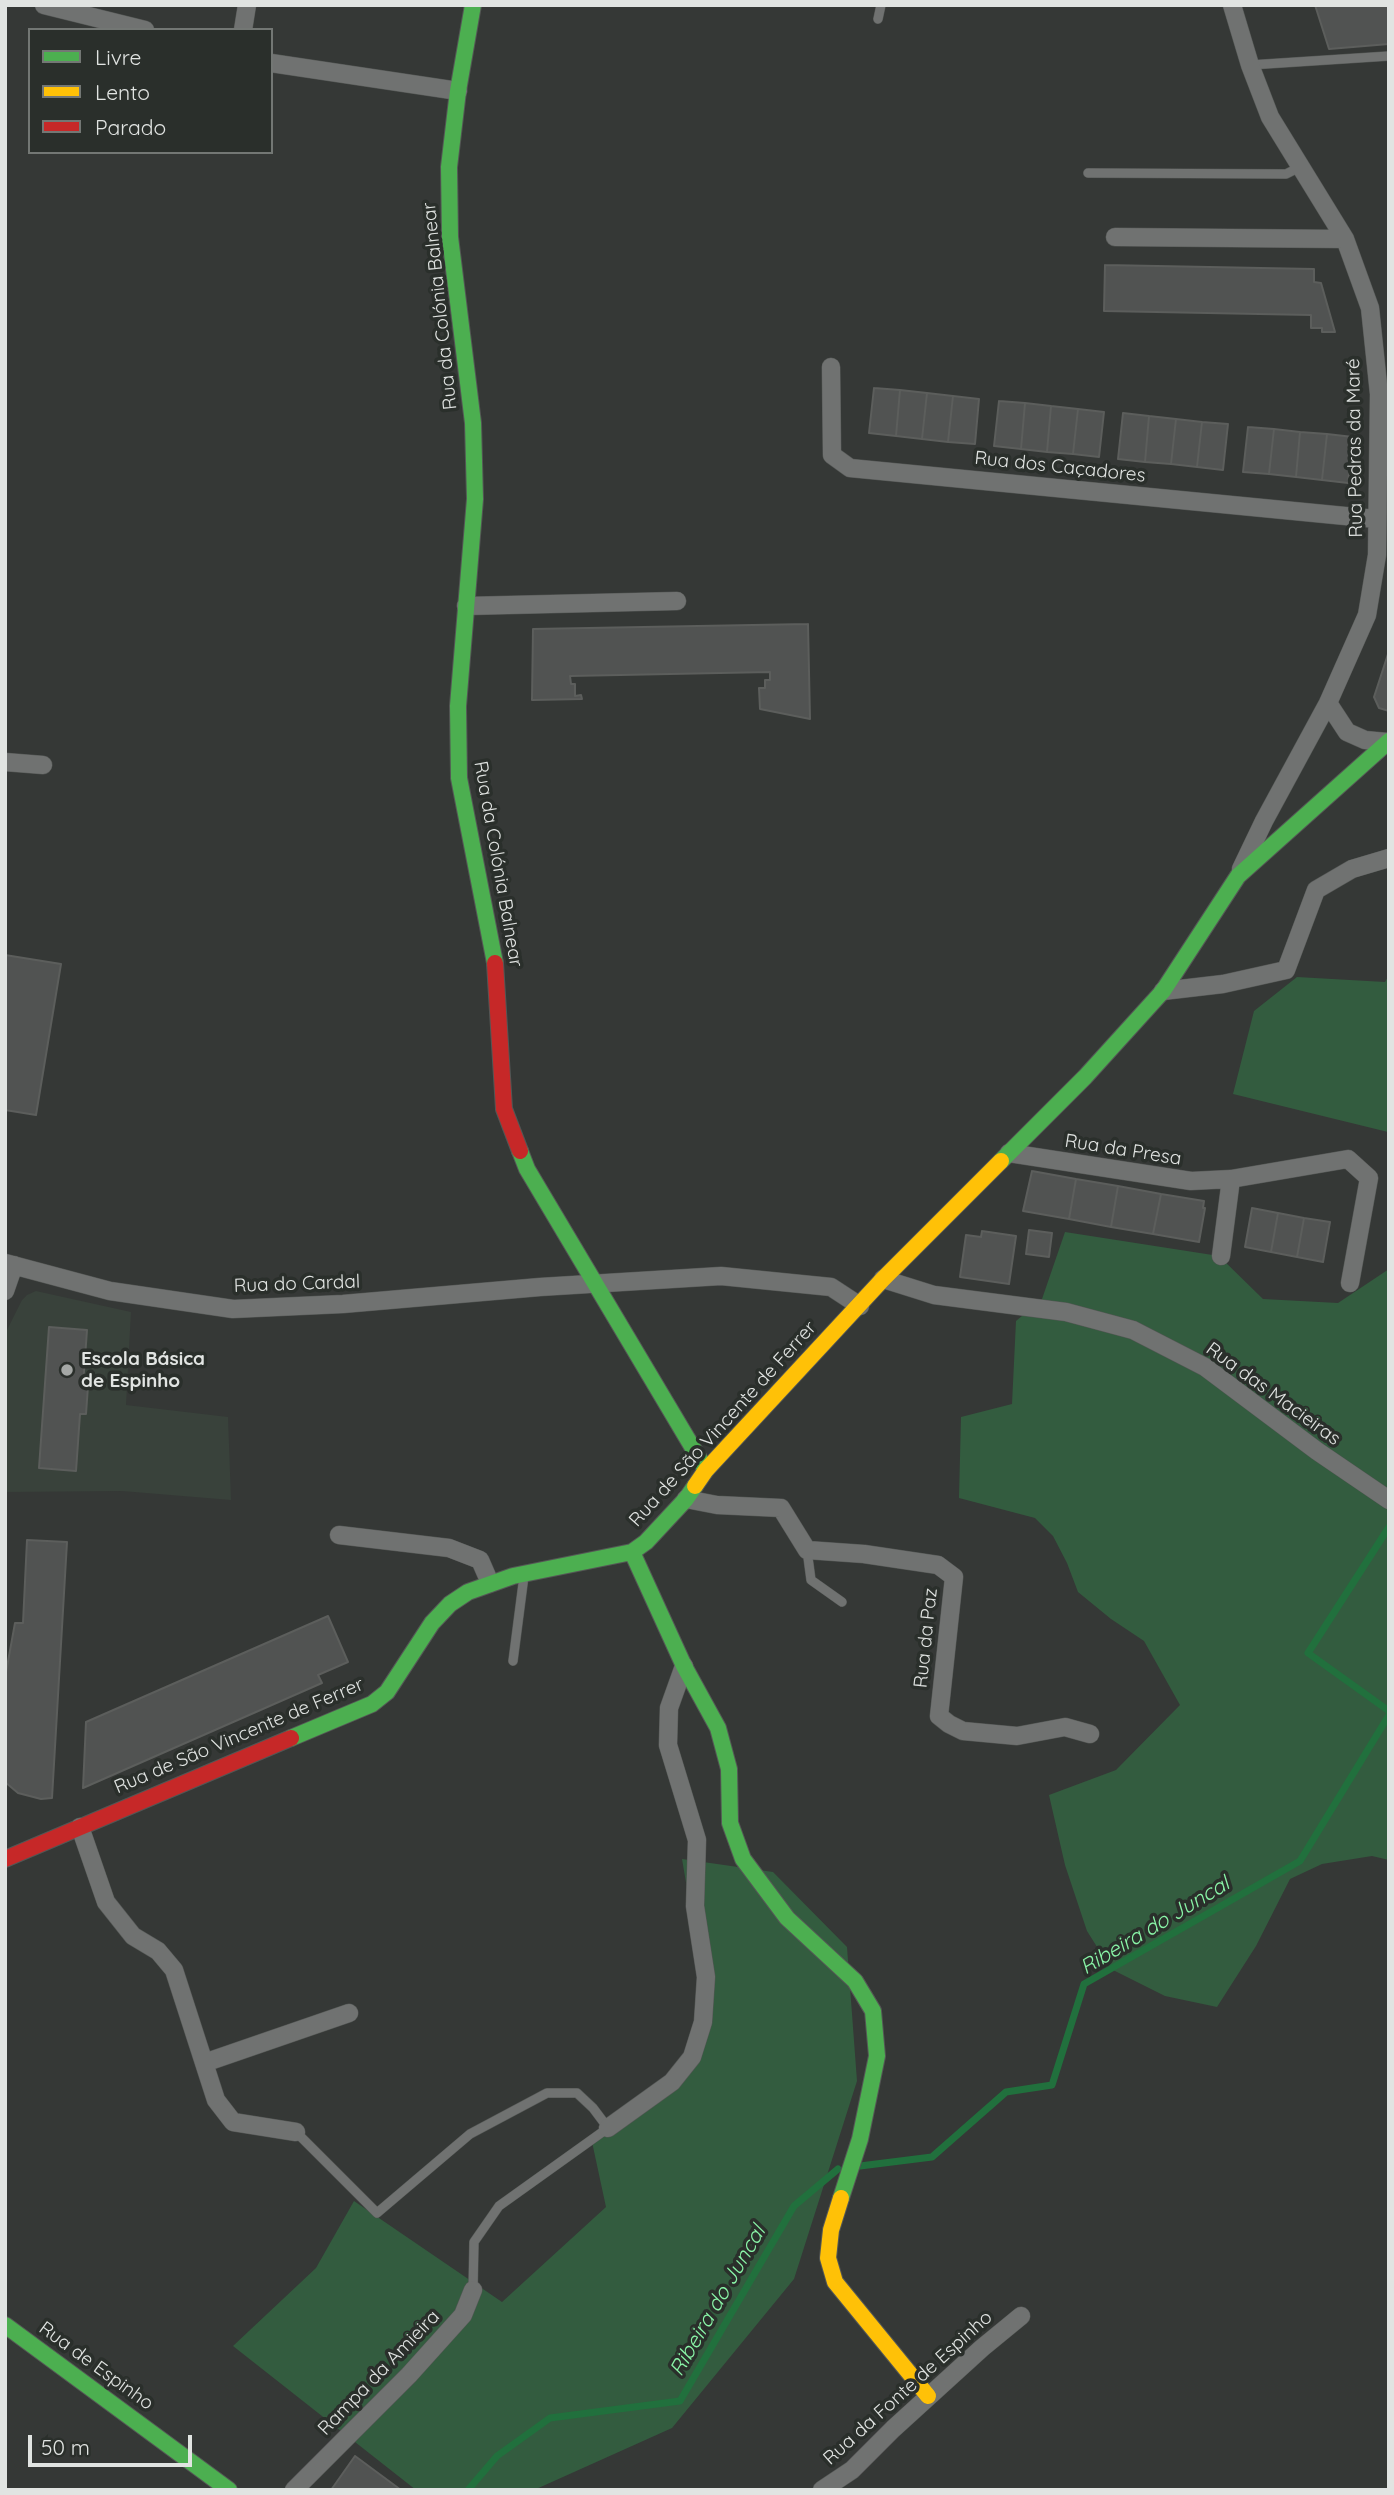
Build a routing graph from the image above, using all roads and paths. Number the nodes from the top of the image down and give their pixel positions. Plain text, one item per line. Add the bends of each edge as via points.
1 (44, 5) edge
2 (247, 5) edge
3 (473, 5) edge
4 (881, 5) edge
5 (1231, 5) edge
6 (878, 19) dead end
7 (137, 28) edge
8 (243, 28) edge
9 (1389, 56) edge
10 (273, 63) edge
11 (1250, 65) junction
12 (458, 91) junction
13 (1300, 167) junction
14 (1088, 173) dead end
15 (1115, 237) dead end
16 (1345, 239) junction
17 (831, 367) dead end
18 (1376, 519) junction
19 (677, 601) dead end
20 (466, 606) junction
21 (1328, 703) junction
22 (1388, 742) edge
23 (5, 762) edge
24 (43, 765) dead end
25 (1389, 858) edge
26 (1238, 876) junction
27 (1163, 991) junction
28 (1009, 1153) junction
29 (1231, 1179) junction
30 (1221, 1256) dead end
31 (10, 1264) edge
32 (883, 1279) junction
33 (1350, 1283) dead end
34 (594, 1285) junction
35 (5, 1292) edge
36 (860, 1306) junction
37 (706, 1470) junction
38 (686, 1499) junction
39 (1389, 1500) edge
40 (339, 1535) dead end
41 (807, 1550) junction
42 (632, 1552) junction
43 (525, 1574) junction
44 (490, 1583) junction
45 (842, 1602) dead end
46 (513, 1661) dead end
47 (684, 1666) junction
48 (1090, 1734) dead end
49 (80, 1828) junction
50 (5, 1859) edge
51 (349, 2013) dead end
52 (204, 2063) junction
53 (608, 2128) junction
54 (296, 2132) joint
55 (473, 2290) joint
56 (1021, 2316) dead end
57 (5, 2325) edge
58 (928, 2396) junction
59 (229, 2490) edge
60 (294, 2490) edge
61 (822, 2490) edge

1 - 7 street
2 - 8 street
3 - 12 street, Rua da Colónia Balnear
4 - 6 lane
5 - 11 street, Rua Pedras da Maré
9 - 11 lane
10 - 12 street
11 - 13 street, Rua Pedras da Maré via 1270,117
12 - 20 street, Rua da Colónia Balnear via 449,167 450,237 472,423 475,499
13 - 14 lane via 1286,174
13 - 16 street, Rua Pedras da Maré
15 - 16 street
16 - 18 street, Rua Pedras da Maré via 1370,308 1379,394
17 - 18 street, Rua dos Caçadores via 832,455 850,468
18 - 21 street, Rua Pedras da Maré via 1377,555 1367,615
19 - 20 street
20 - 34 street, Rua da Colónia Balnear via 458,706 459,778 495,965 504,1109 527,1169
21 - 22 street via 1347,732 1364,740
21 - 26 street, Rua Pedras da Maré
22 - 26 street, Rua de São Vincente de Ferrer
23 - 24 street
25 - 27 street via 1352,869 1317,890 1286,970
26 - 27 street, Rua de São Vincente de Ferrer
27 - 28 street, Rua de São Vincente de Ferrer
28 - 29 street, Rua da Presa via 1191,1181
28 - 32 street, Rua de São Vincente de Ferrer
29 - 30 street
29 - 33 street, Rua da Presa via 1348,1159 1369,1178
31 - 34 street, Rua do Cardal via 110,1291 233,1308
31 - 35 street
32 - 36 street, Rua de São Vincente de Ferrer
32 - 39 street, Rua das Macieiras via 934,1295 1066,1312 1133,1330 1205,1367
34 - 36 street, Rua do Cardal via 721,1276 831,1287
34 - 37 street, Rua da Colónia Balnear
36 - 37 street, Rua de São Vincente de Ferrer
37 - 38 street, Rua de São Vincente de Ferrer
38 - 41 street via 780,1508
38 - 42 street, Rua de São Vincente de Ferrer
40 - 44 street via 449,1548 480,1560
41 - 45 lane via 811,1580
41 - 48 street, Rua da Paz via 938,1565 954,1577 939,1716 949,1724 963,1731 1017,1736 1065,1727
42 - 43 street, Rua de São Vincente de Ferrer
42 - 47 street
43 - 44 street, Rua de São Vincente de Ferrer
43 - 46 lane
44 - 49 street, Rua de São Vincente de Ferrer via 450,1604 432,1623 387,1692 372,1704
47 - 53 street via 668,1707 668,1745 697,1840 695,1906 706,1977 703,2022 692,2057 672,2082
47 - 58 street via 718,1728 729,1769 730,1823 743,1859 787,1918 855,1981 873,2011 877,2056 860,2139 831,2230 828,2258 835,2283
49 - 50 street, Rua de São Vincente de Ferrer
49 - 52 street via 106,1902 133,1936 159,1951 174,1970
51 - 52 street
52 - 54 street via 216,2100 233,2122
53 - 54 lane via 577,2093 547,2093 470,2134 377,2213
53 - 55 lane, Rampa da Amieira via 499,2206 474,2242
55 - 60 street, Rampa da Amieira via 463,2315
56 - 58 street, Rua da Fonte de Espinho
57 - 59 street, Rua de Espinho
58 - 61 street, Rua da Fonte de Espinho via 852,2470

